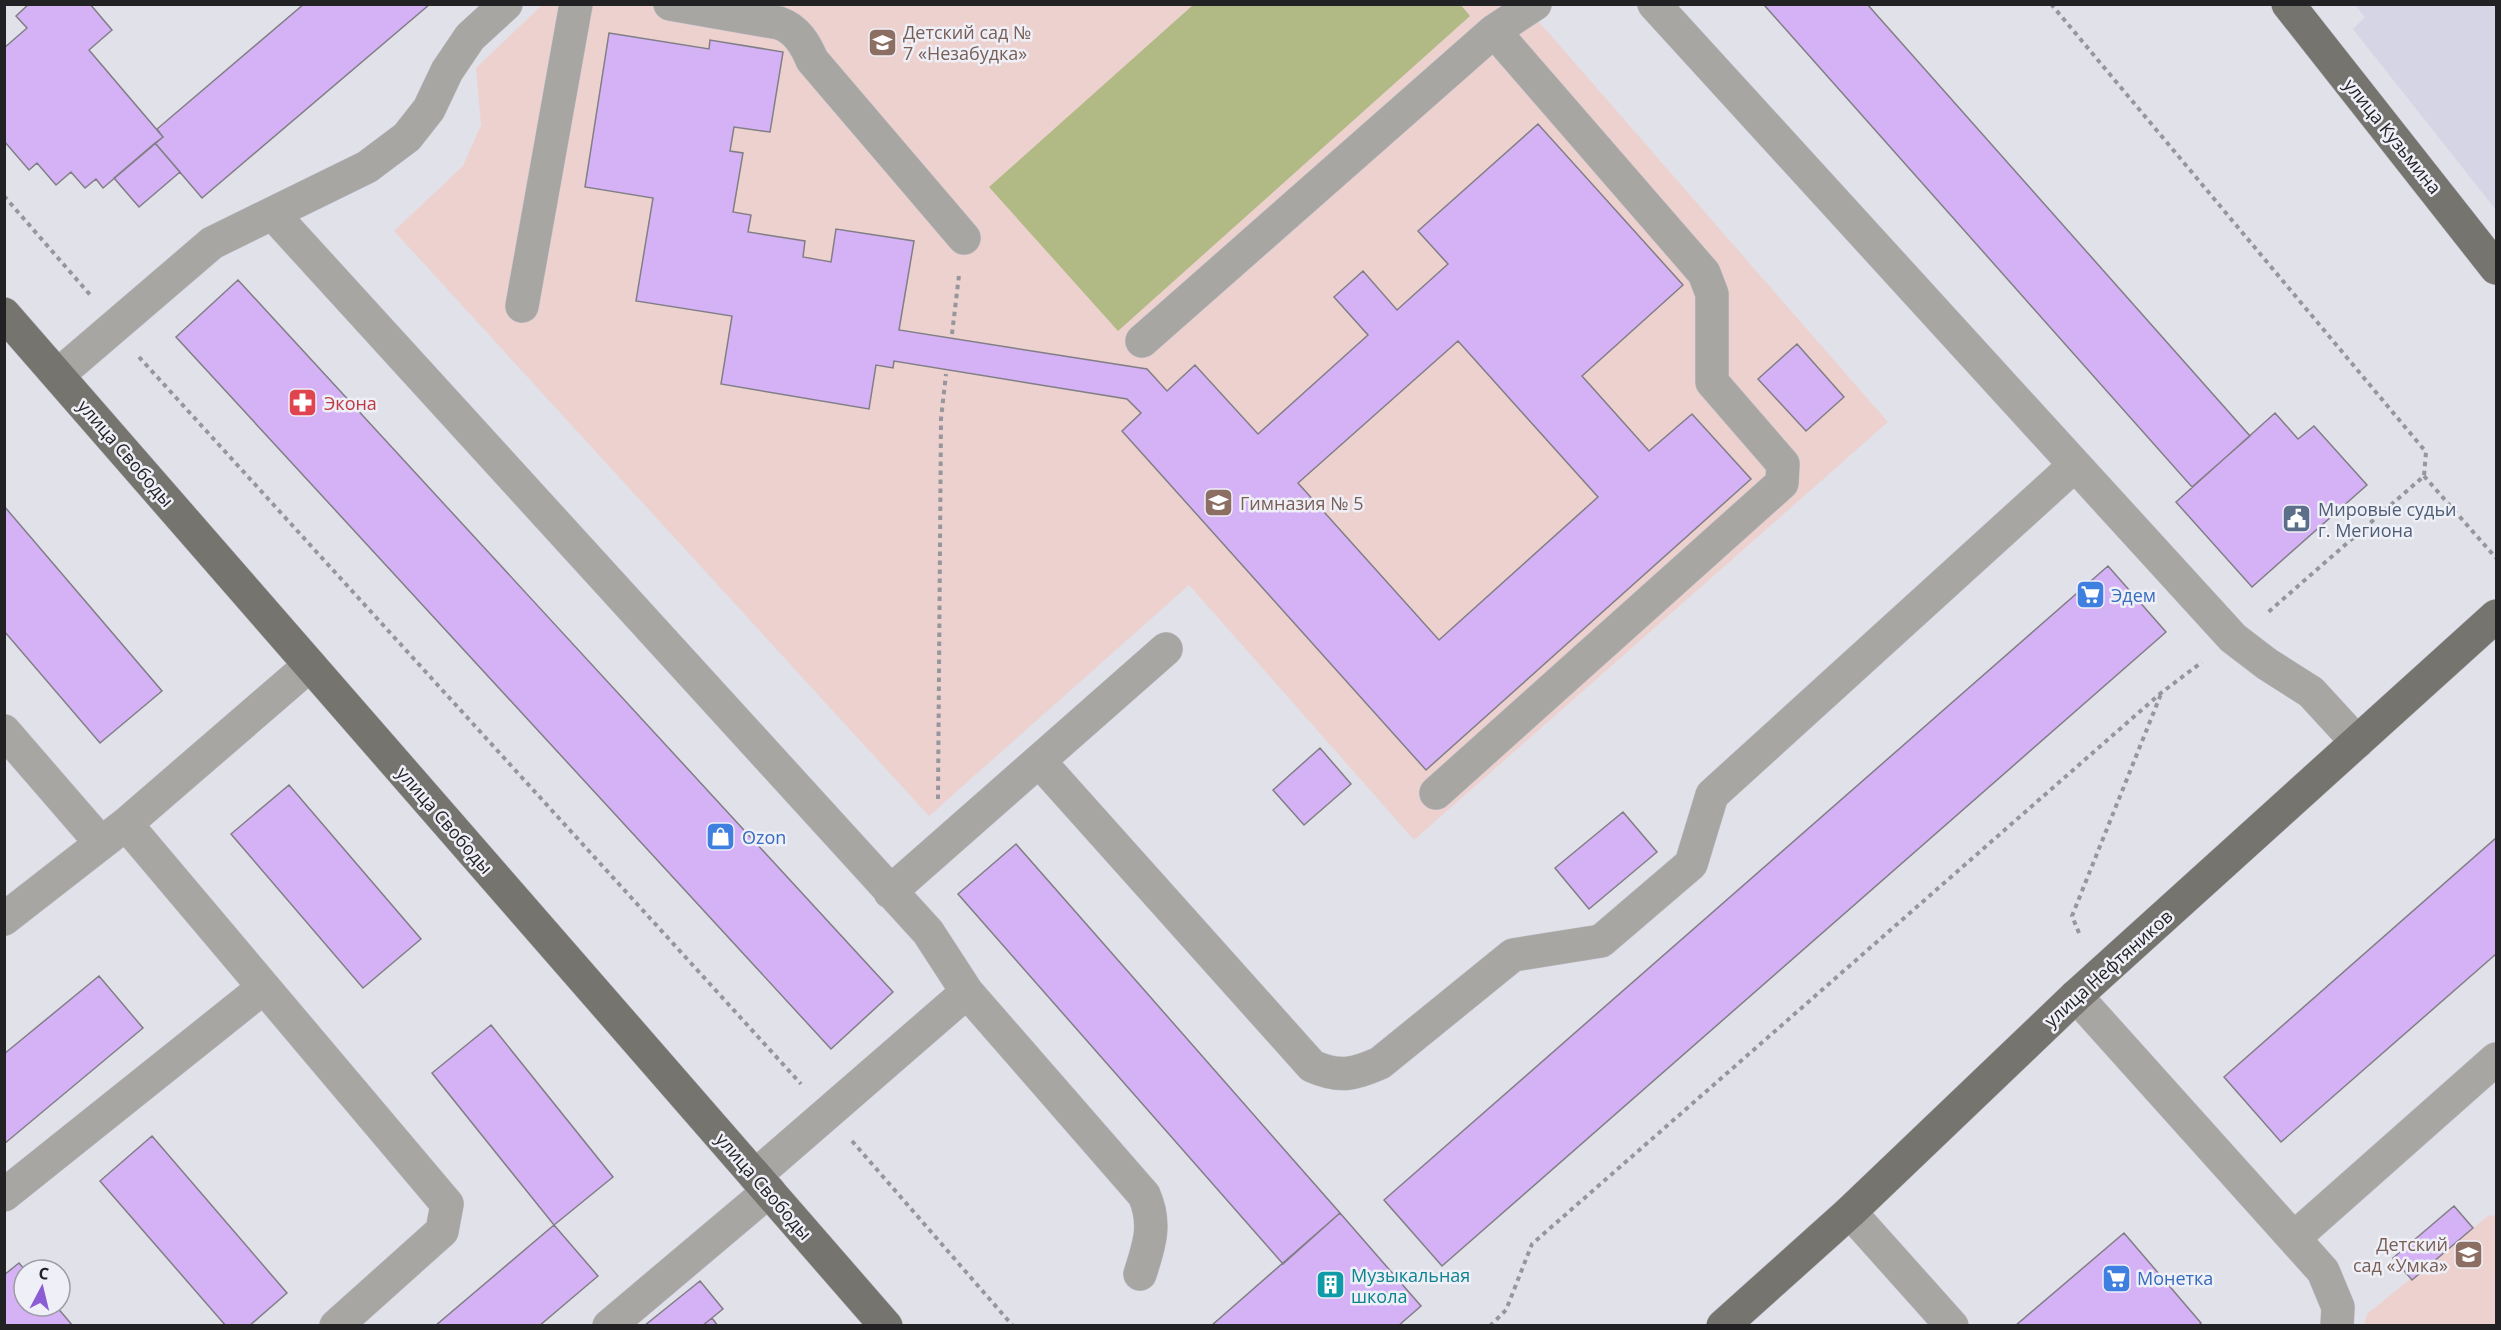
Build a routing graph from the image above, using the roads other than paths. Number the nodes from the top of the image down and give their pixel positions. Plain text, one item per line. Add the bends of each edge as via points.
1 (506, 4) edge
2 (576, 4) edge
3 (670, 4) edge
4 (1535, 4) edge
5 (1654, 4) edge
6 (2288, 4) edge
7 (1494, 31) junction
8 (273, 214) junction
9 (964, 238) road end
10 (2496, 268) edge
11 (522, 306) dead end
12 (4, 314) edge
13 (1142, 341) dead end
14 (58, 375) junction
15 (2075, 465) junction
16 (2496, 616) edge
17 (1166, 649) dead end
18 (310, 665) junction
19 (4, 731) edge
20 (2357, 742) junction
21 (1039, 761) junction
22 (1436, 793) dead end
23 (114, 834) junction
24 (890, 892) junction
25 (4, 919) edge
26 (263, 988) junction
27 (967, 992) junction
28 (2076, 996) junction
29 (2496, 1059) edge
30 (762, 1184) junction
31 (4, 1195) edge
32 (1850, 1212) junction
33 (2294, 1238) junction
34 (1140, 1274) dead end
35 (336, 1326) edge
36 (609, 1326) edge
37 (886, 1326) edge
38 (1723, 1326) edge
39 (1952, 1326) edge
40 (2337, 1326) edge

1 - 8 lane via 470,37 447,71 429,109 407,137 367,167
2 - 11 lane
3 - 9 lane via 792,27 812,60
4 - 7 lane
5 - 15 lane
6 - 10 main road, улица Кузьмина
7 - 13 lane
7 - 22 lane via 1704,273 1712,294 1712,382 1783,464 1782,483
8 - 14 lane via 212,243
8 - 24 lane
12 - 14 main road, улица Свободы
14 - 18 main road, улица Свободы
15 - 20 lane via 2234,638 2311,693
15 - 21 lane via 1712,795 1691,864 1601,941 1513,955 1380,1063 1355,1074 1328,1073 1312,1066
16 - 20 main road, улица Нефтяников
17 - 21 lane
18 - 23 lane
18 - 30 main road, улица Свободы
19 - 23 lane
20 - 28 main road, улица Нефтяников
21 - 24 lane
23 - 25 lane
23 - 26 lane
24 - 27 lane via 928,932
26 - 31 lane
26 - 35 lane via 447,1204 442,1231
27 - 30 lane via 827,1113
27 - 34 lane via 1144,1195 1152,1237
28 - 32 main road, улица Нефтяников
28 - 33 lane
29 - 33 lane
30 - 36 lane
30 - 37 main road, улица Свободы
32 - 38 main road, улица Нефтяников
32 - 39 lane
33 - 40 lane via 2323,1271 2333,1291 2338,1307

